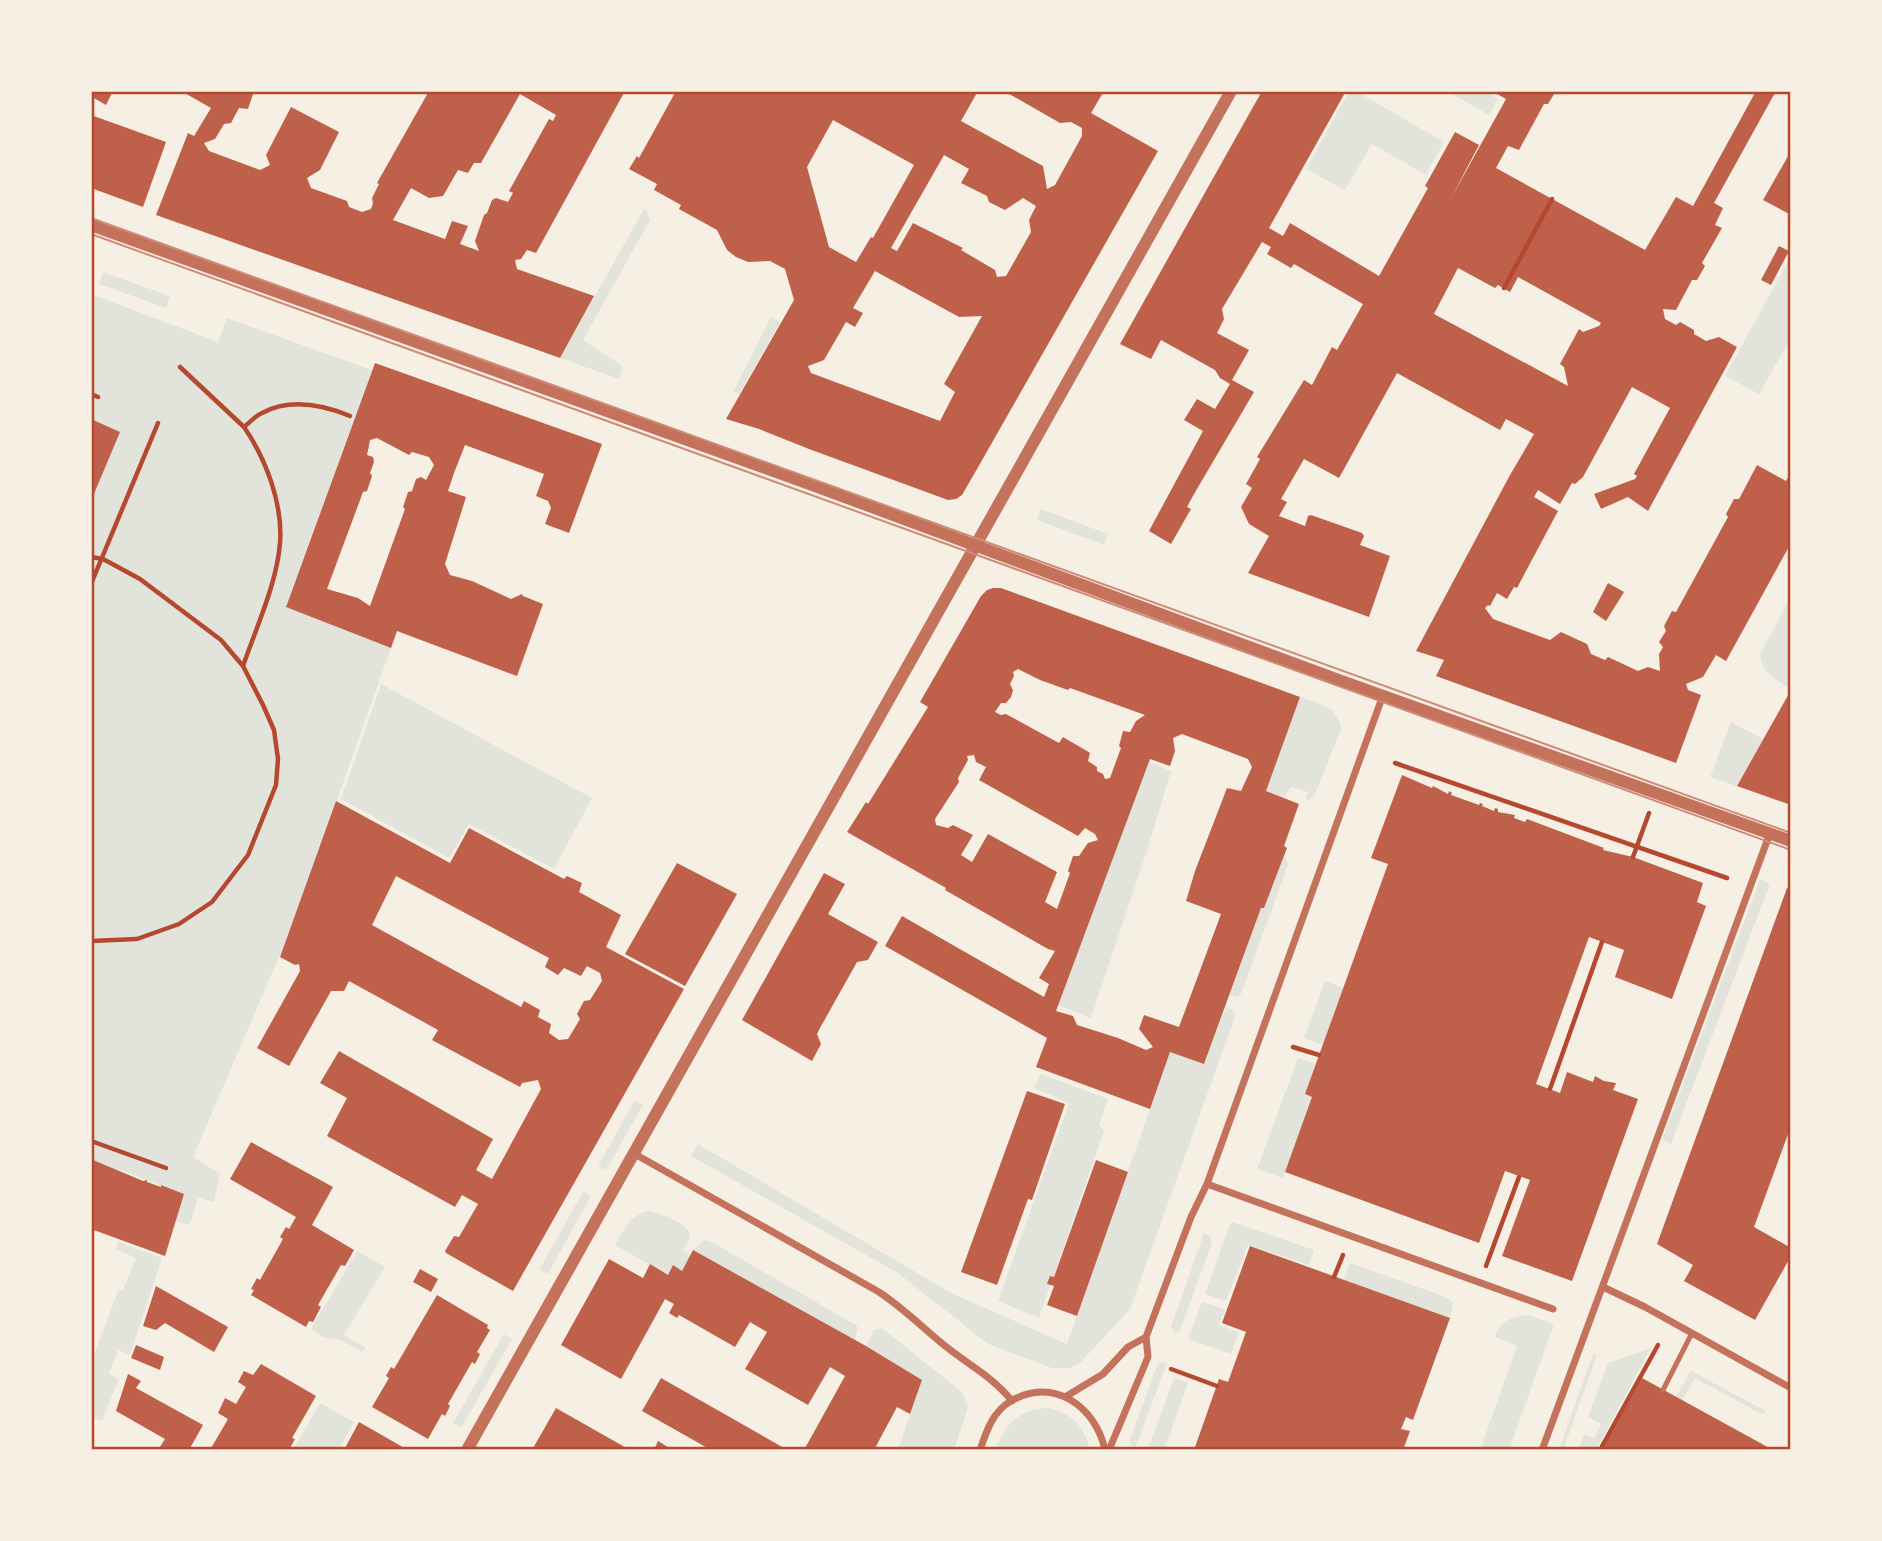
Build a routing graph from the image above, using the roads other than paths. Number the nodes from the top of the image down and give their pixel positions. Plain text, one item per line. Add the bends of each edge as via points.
1 (1230, 91) edge
2 (91, 225) edge
3 (975, 546) junction
4 (1383, 695) junction
5 (1770, 833) junction
6 (1791, 841) edge
7 (633, 1153) junction
8 (1207, 1184) junction
9 (1603, 1287) junction
10 (1553, 1309) dead end
11 (1692, 1332) junction
12 (1146, 1338) junction
13 (1791, 1388) edge
14 (1663, 1390) dead end
15 (1065, 1396) junction
16 (1012, 1401) junction
17 (467, 1450) edge
18 (980, 1450) edge
19 (1107, 1450) edge
20 (1542, 1450) edge

1 - 3 street
2 - 3 street
3 - 4 street
3 - 7 street
4 - 5 street
4 - 8 street
5 - 6 street
5 - 9 street
7 - 16 street via 879,1292 999,1384
7 - 17 street
8 - 10 street
8 - 12 street
9 - 11 street
9 - 20 street
11 - 13 street
11 - 14 lane
12 - 15 street via 1128,1347 1103,1374
12 - 19 street via 1149,1357
15 - 16 street via 1033,1394
15 - 19 street via 1094,1419
16 - 18 street via 989,1424

